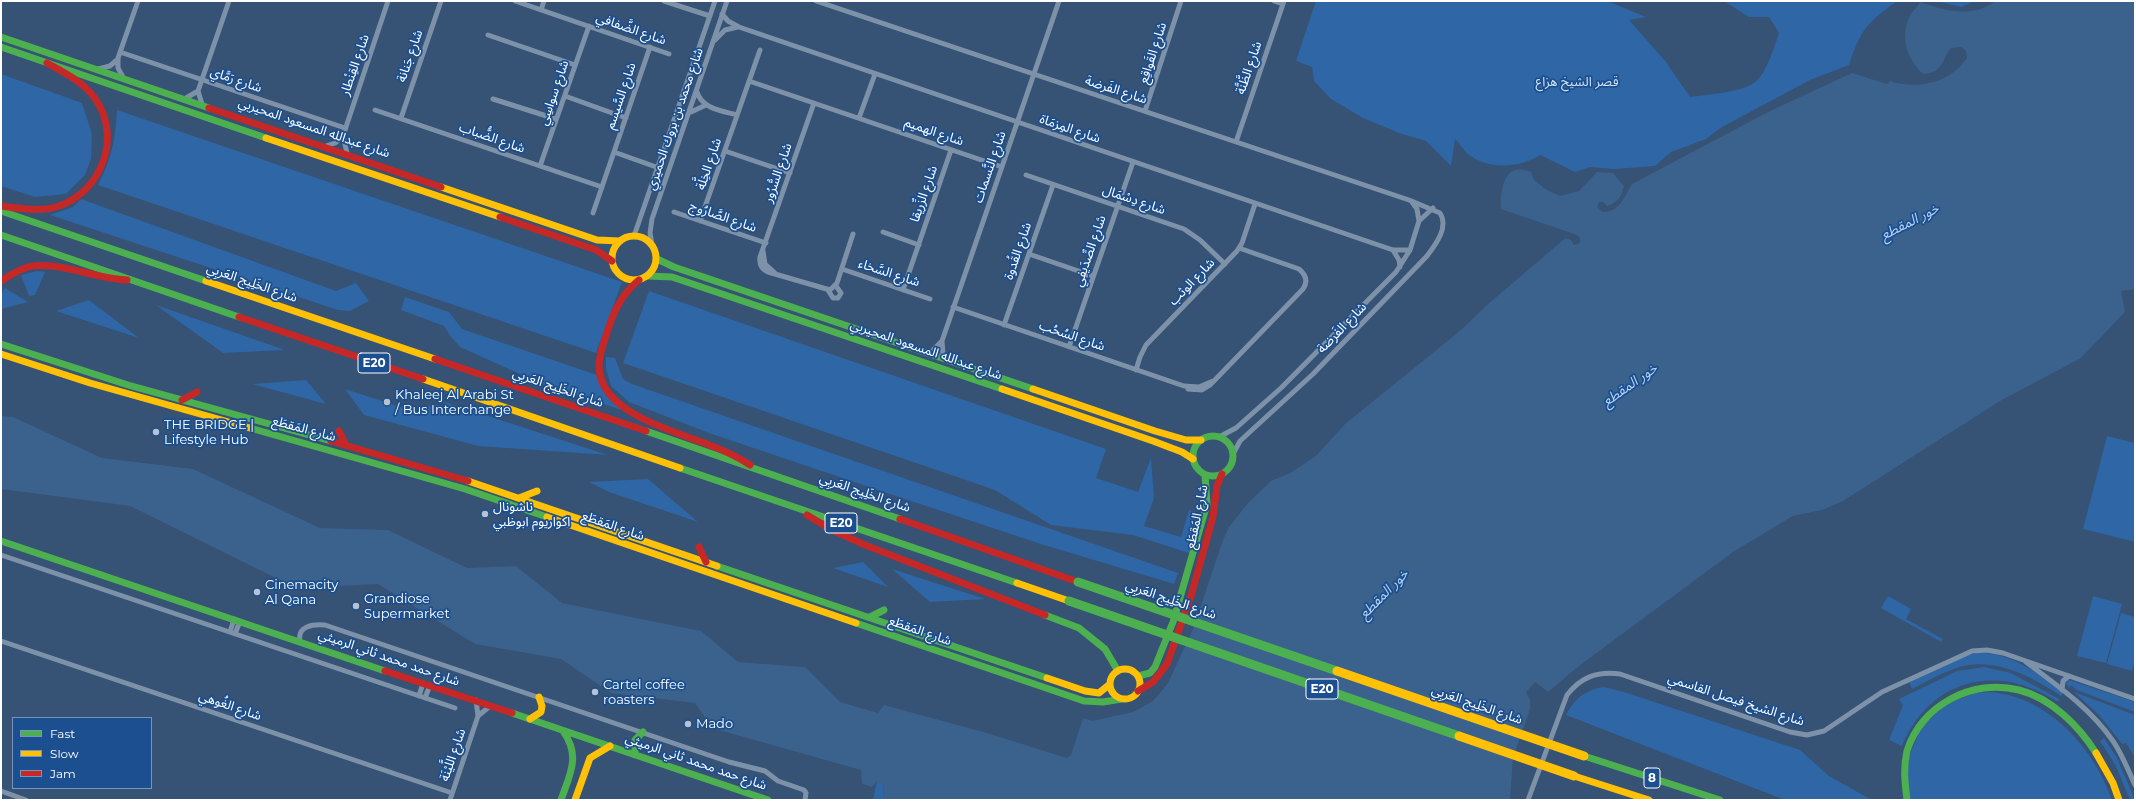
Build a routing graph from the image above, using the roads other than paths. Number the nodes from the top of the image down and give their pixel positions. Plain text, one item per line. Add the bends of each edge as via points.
1 (138, 1) edge
2 (229, 1) edge
3 (388, 1) edge
4 (441, 1) edge
5 (516, 1) edge
6 (544, 1) edge
7 (664, 1) edge
8 (715, 1) edge
9 (727, 1) edge
10 (816, 1) edge
11 (1059, 1) edge
12 (1181, 1) edge
13 (1274, 1) edge
14 (1283, 2) edge
15 (541, 10) junction
16 (722, 14) junction
17 (710, 16) junction
18 (589, 26) junction
19 (739, 27) junction
20 (488, 35) dead end
21 (1, 37) edge
22 (712, 43) junction
23 (1, 47) edge
24 (650, 47) junction
25 (760, 50) dead end
26 (120, 52) junction
27 (669, 54) dead end
28 (118, 58) junction
29 (47, 63) junction
30 (575, 65) junction
31 (98, 69) junction
32 (875, 74) junction
33 (1034, 75) junction
34 (123, 77) junction
35 (202, 80) junction
36 (750, 80) junction
37 (198, 91) junction
38 (697, 92) junction
39 (565, 96) junction
40 (186, 98) junction
41 (493, 99) dead end
42 (814, 103) junction
43 (202, 104) junction
44 (706, 105) junction
45 (375, 110) dead end
46 (690, 112) junction
47 (1145, 112) junction
48 (737, 115) junction
49 (401, 118) junction
50 (626, 118) junction
51 (859, 118) junction
52 (556, 119) junction
53 (1017, 122) junction
54 (345, 128) junction
55 (343, 136) junction
56 (1236, 142) junction
57 (326, 146) junction
58 (951, 150) junction
59 (725, 151) junction
60 (614, 152) junction
61 (347, 153) junction
62 (1133, 162) junction
63 (540, 166) junction
64 (1002, 167) junction
65 (659, 168) junction
66 (790, 173) junction
67 (1026, 175) dead end
68 (1053, 185) junction
69 (602, 187) junction
70 (1409, 200) junction
71 (1255, 204) junction
72 (1, 206) edge
73 (1118, 206) junction
74 (1433, 208) junction
75 (1, 211) edge
76 (674, 212) dead end
77 (593, 213) dead end
78 (700, 221) junction
79 (1419, 221) junction
80 (883, 232) dead end
81 (853, 234) dead end
82 (1, 235) edge
83 (634, 236) junction
84 (620, 241) junction
85 (766, 243) junction
86 (652, 244) junction
87 (918, 245) junction
88 (1239, 248) junction
89 (1394, 250) junction
90 (1410, 250) junction
91 (1029, 254) junction
92 (657, 259) junction
93 (612, 261) junction
94 (1225, 264) junction
95 (1400, 267) junction
96 (842, 269) junction
97 (1093, 276) junction
98 (644, 278) junction
99 (132, 280) junction
100 (1, 281) edge
101 (836, 286) junction
102 (828, 290) junction
103 (903, 290) junction
104 (930, 298) dead end
105 (953, 307) junction
106 (1004, 324) junction
107 (942, 341) junction
108 (1, 344) edge
109 (1069, 347) junction
110 (923, 353) junction
111 (1, 354) edge
112 (951, 362) junction
113 (1136, 370) junction
114 (197, 392) dead end
115 (182, 400) junction
116 (339, 431) dead end
117 (1219, 437) junction
118 (1201, 440) junction
119 (348, 449) junction
120 (1233, 454) junction
121 (1193, 459) junction
122 (757, 470) junction
123 (1222, 474) junction
124 (1205, 475) junction
125 (537, 490) dead end
126 (519, 498) junction
127 (798, 508) junction
128 (1, 541) edge
129 (699, 547) dead end
130 (1, 555) edge
131 (708, 566) junction
132 (884, 610) dead end
133 (870, 618) junction
134 (237, 620) junction
135 (232, 633) junction
136 (1, 641) edge
137 (300, 641) junction
138 (942, 647) junction
139 (2022, 660) junction
140 (1118, 671) junction
141 (1138, 676) junction
142 (2069, 676) junction
143 (426, 684) junction
144 (1110, 684) junction
145 (2062, 690) junction
146 (1138, 691) junction
147 (422, 697) junction
148 (539, 697) junction
149 (1122, 699) junction
150 (2135, 699) edge
151 (476, 700) junction
152 (490, 706) junction
153 (455, 708) dead end
154 (478, 716) junction
155 (530, 719) junction
156 (562, 730) junction
157 (643, 732) junction
158 (610, 746) junction
159 (635, 754) junction
160 (1584, 756) joint
161 (1574, 776) joint
162 (2135, 785) edge
163 (1, 792) edge
164 (452, 792) junction
165 (26, 800) edge
166 (450, 800) edge
167 (561, 800) edge
168 (575, 800) edge
169 (768, 800) edge
170 (805, 800) edge
171 (1528, 800) edge
172 (1649, 800) edge
173 (1720, 800) edge
174 (1907, 800) edge
175 (2119, 800) edge

1 - 26 street
2 - 35 street
3 - 54 street, شارع القِنْطار
4 - 49 street, شارع جَنانة
5 - 15 street, شارع الضَّفافي
6 - 15 street
7 - 17 street
8 - 17 street, شارع محمد بن بروك الحميري
9 - 16 street, شارع محمد بن بروك الحميري
10 - 33 street, شارع الفَرضة
11 - 33 street, شارع النَّسمات
12 - 47 street, شارع القَواقِع
13 - 14 street
14 - 56 street, شارع الظَّنَّة
15 - 18 street, شارع الضَّفافي
16 - 19 street, شارع المِزمَاة
16 - 22 street, شارع محمد بن بروك الحميري
17 - 65 street, شارع محمد بن بروك الحميري
18 - 24 street, شارع الضَّفافي
18 - 30 street, شارع سواسِي
19 - 22 street via 725,30
19 - 32 street, شارع المِزمَاة
20 - 30 street
21 - 31 main road, شارع عبدالله المسعود المحيربي
22 - 38 street, شارع محمد بن بروك الحميري
23 - 29 main road, شارع عبدالله المسعود المحيربي
24 - 27 street, شارع الضَّفافي
24 - 50 street, شارع السَّيسم
25 - 36 street, شارع الخِلَّة
26 - 28 street
26 - 35 street, شارع رَمَّاي
28 - 31 street via 110,66
28 - 34 street via 118,68
29 - 72 main road via 83,85 100,106 108,130 104,164 96,180 68,203 54,208 31,210
29 - 93 main road, شارع عبدالله المسعود المحيربي via 596,250
30 - 39 street, شارع سواسِي
31 - 34 main road, شارع عبدالله المسعود المحيربي
32 - 51 street
32 - 53 street, شارع المِزمَاة
33 - 47 street, شارع الفَرضة
33 - 53 street, شارع النَّسمات
34 - 40 main road, شارع عبدالله المسعود المحيربي
35 - 37 street
35 - 54 street, شارع رَمَّاي
36 - 42 street, شارع الهميم
36 - 48 street, شارع الخِلَّة
37 - 40 street
37 - 43 street
38 - 44 street via 700,100
38 - 46 street, شارع محمد بن بروك الحميري
39 - 50 street
39 - 52 street, شارع سواسِي
40 - 43 main road, شارع عبدالله المسعود المحيربي
41 - 52 street
42 - 51 street, شارع الهميم
42 - 66 street, شارع السُّرُور
43 - 57 main road, شارع عبدالله المسعود المحيربي
44 - 46 street
44 - 48 street
45 - 49 street, شارع الضُّباب
46 - 86 street, شارع محمد بن بروك الحميري via 652,219
47 - 56 street, شارع الفَرضة
48 - 59 street, شارع الخِلَّة
49 - 63 street, شارع الضُّباب
50 - 60 street, شارع السَّيسم
51 - 58 street, شارع الهميم
52 - 63 street, شارع سواسِي
53 - 62 street, شارع المِزمَاة
53 - 64 street, شارع النَّسمات
54 - 55 street, شارع القِنْطار
55 - 57 street
55 - 61 street, شارع القِنْطار
56 - 70 street, شارع الفَرضة
57 - 61 main road, شارع عبدالله المسعود المحيربي
58 - 64 street, شارع الهميم
58 - 87 street, شارع الزِّريقا
59 - 66 street
59 - 78 street, شارع الخِلَّة
60 - 65 street
60 - 69 street, شارع السَّيسم
61 - 84 main road, شارع عبدالله المسعود المحيربي via 597,240
62 - 71 street, شارع المِزمَاة
62 - 73 street, شارع الصِّدَيفِي
63 - 69 street, شارع الضُّباب
64 - 105 street, شارع النَّسمات
65 - 83 street, شارع محمد بن بروك الحميري
66 - 85 street, شارع السُّرُور
67 - 68 street, شارع دِسْمَال
68 - 73 street, شارع دِسْمَال
68 - 91 street, شارع القُدوة
69 - 77 street, شارع السَّيسم
70 - 74 street, شارع الفَرضة
70 - 79 street via 1417,209
71 - 88 street, شارع الوثب
71 - 89 street, شارع المِزمَاة
73 - 94 street, شارع دِسْمَال via 1188,231
73 - 97 street, شارع الصِّدَيفِي
74 - 79 street, شارع الفَرضة
74 - 120 street, شارع الفَرضة via 1440,213 1444,225 1427,256 1313,374 1240,440
75 - 122 main road, شارع الخَلِيج العَربِي / E20
76 - 78 street, شارع الصَّارُوج
78 - 85 street, شارع الصَّارُوج
79 - 90 street, شارع الفَرضة
80 - 87 street
81 - 96 street, شارع السُّرُور
82 - 99 main road, E20
83 - 84 main road
83 - 86 main road via 644,238
84 - 93 main road via 615,247
85 - 102 street, شارع السُّرُور via 763,250 765,264 775,273
86 - 92 main road
87 - 103 street, شارع الزِّريقا
88 - 94 street, شارع الوثب
88 - 113 street, شارع السُحُب via 1300,269 1305,276 1306,284 1207,388 1197,391
89 - 90 street, شارع المِزمَاة
89 - 95 street
90 - 95 street, شارع الفَرضة
91 - 97 street
91 - 106 street, شارع القُدوة
92 - 98 main road via 652,271
92 - 110 main road, شارع عبدالله المسعود المحيربي via 674,268
93 - 98 main road via 622,276 633,280
94 - 113 street, شارع الوثب via 1146,345
95 - 117 street, شارع الفَرضة via 1344,327 1281,388 1236,428
96 - 101 street, شارع السُّرُور
96 - 103 street, شارع السَّخاء
97 - 109 street, شارع الصِّدَيفِي
98 - 121 main road, شارع عبدالله المسعود المحيربي via 666,276 680,280 1153,441
98 - 122 main road via 628,288 620,298 599,358 600,377 607,392 619,405 631,412 734,454
99 - 100 main road via 102,279 41,264 18,269
99 - 127 main road, E20
101 - 102 street
101 - 102 street, شارع السُّرُور via 841,293 838,298 833,298
103 - 104 street, شارع السَّخاء
105 - 106 street, شارع السُحُب
105 - 107 street, شارع النَّسمات
106 - 109 street, شارع السُحُب
107 - 110 street via 932,351
107 - 112 street via 943,354
108 - 115 main road, شارع المَقطَع
109 - 113 street, شارع السُحُب
110 - 112 main road, شارع عبدالله المسعود المحيربي
111 - 119 main road, شارع المَقطَع via 90,383
112 - 118 main road, شارع عبدالله المسعود المحيربي via 1155,431 1186,440
114 - 115 main road
115 - 119 main road, شارع المَقطَع
116 - 119 main road
117 - 118 main road via 1206,437
117 - 120 main road via 1226,440
118 - 121 main road via 1193,452
119 - 126 main road, شارع المَقطَع via 421,466
119 - 131 main road, شارع المَقطَع via 485,496
120 - 123 main road via 1232,462
121 - 124 main road
122 - 160 main road, شارع الخَلِيج العَربِي / E20, bridge
123 - 124 main road
123 - 146 main road, شارع المَقطَع via 1191,596 1167,664 1153,682
124 - 141 main road, شارع المَقطَع via 1206,504 1173,622 1155,668 1150,673
125 - 126 main road
126 - 131 main road, شارع المَقطَع
127 - 140 main road via 820,524 849,538 1079,628 1105,649
127 - 161 main road, E20, bridge
128 - 134 main road, شارع حمد محمد ثاني الرميثي
129 - 131 main road
130 - 135 street
131 - 133 main road, شارع المَقطَع
131 - 138 main road, شارع المَقطَع
132 - 133 main road
133 - 138 main road, شارع المَقطَع
134 - 135 street
134 - 137 main road, شارع حمد محمد ثاني الرميثي
135 - 147 street
136 - 164 street, شارع الغُوهي
137 - 143 main road, شارع حمد محمد ثاني الرميثي
137 - 148 street via 300,634 305,627 325,625
138 - 144 main road, شارع المَقطَع via 1085,691 1099,693
138 - 149 main road, شارع المَقطَع via 1084,701
139 - 142 street, شارع الشيخ فيصل القاسمي
139 - 145 street, شارع الشيخ فيصل القاسمي
139 - 171 street, شارع الشيخ فيصل القاسمي via 1987,650 1965,653 1882,692 1824,730 1807,735 1790,732 1620,674 1596,674 1574,685 1567,695
140 - 141 main road via 1126,669
140 - 144 main road
141 - 146 main road
142 - 145 street via 2063,682
142 - 150 street, شارع الشيخ فيصل القاسمي
143 - 147 street
143 - 151 main road, شارع حمد محمد ثاني الرميثي
144 - 149 main road via 1113,694
145 - 162 street, شارع الشيخ فيصل القاسمي via 2098,722 2113,740
146 - 149 main road via 1131,698
147 - 153 street
148 - 155 main road via 541,712
148 - 157 street
151 - 152 main road, شارع حمد محمد ثاني الرميثي
151 - 154 street, شارع اللَّيْنَة
152 - 154 street, شارع اللَّيْنَة
152 - 155 main road, شارع حمد محمد ثاني الرميثي
154 - 164 street, شارع اللَّيْنَة
155 - 156 main road, شارع حمد محمد ثاني الرميثي
156 - 158 main road, شارع حمد محمد ثاني الرميثي
156 - 167 main road via 572,742 574,752
157 - 159 main road via 635,740
157 - 170 street via 734,764 768,772 778,781 804,790
158 - 159 main road, شارع حمد محمد ثاني الرميثي
158 - 168 main road via 590,758
159 - 169 main road, شارع حمد محمد ثاني الرميثي
160 - 173 main road, شارع الخَلِيج العَربِي / 8
161 - 172 main road, 8
163 - 165 street
164 - 166 street, شارع اللَّيْنَة
174 - 175 main road via 1904,783 1905,758 1907,748 1918,728 1944,701 1973,689 2001,687 2019,690 2048,703 2082,733 2106,768

